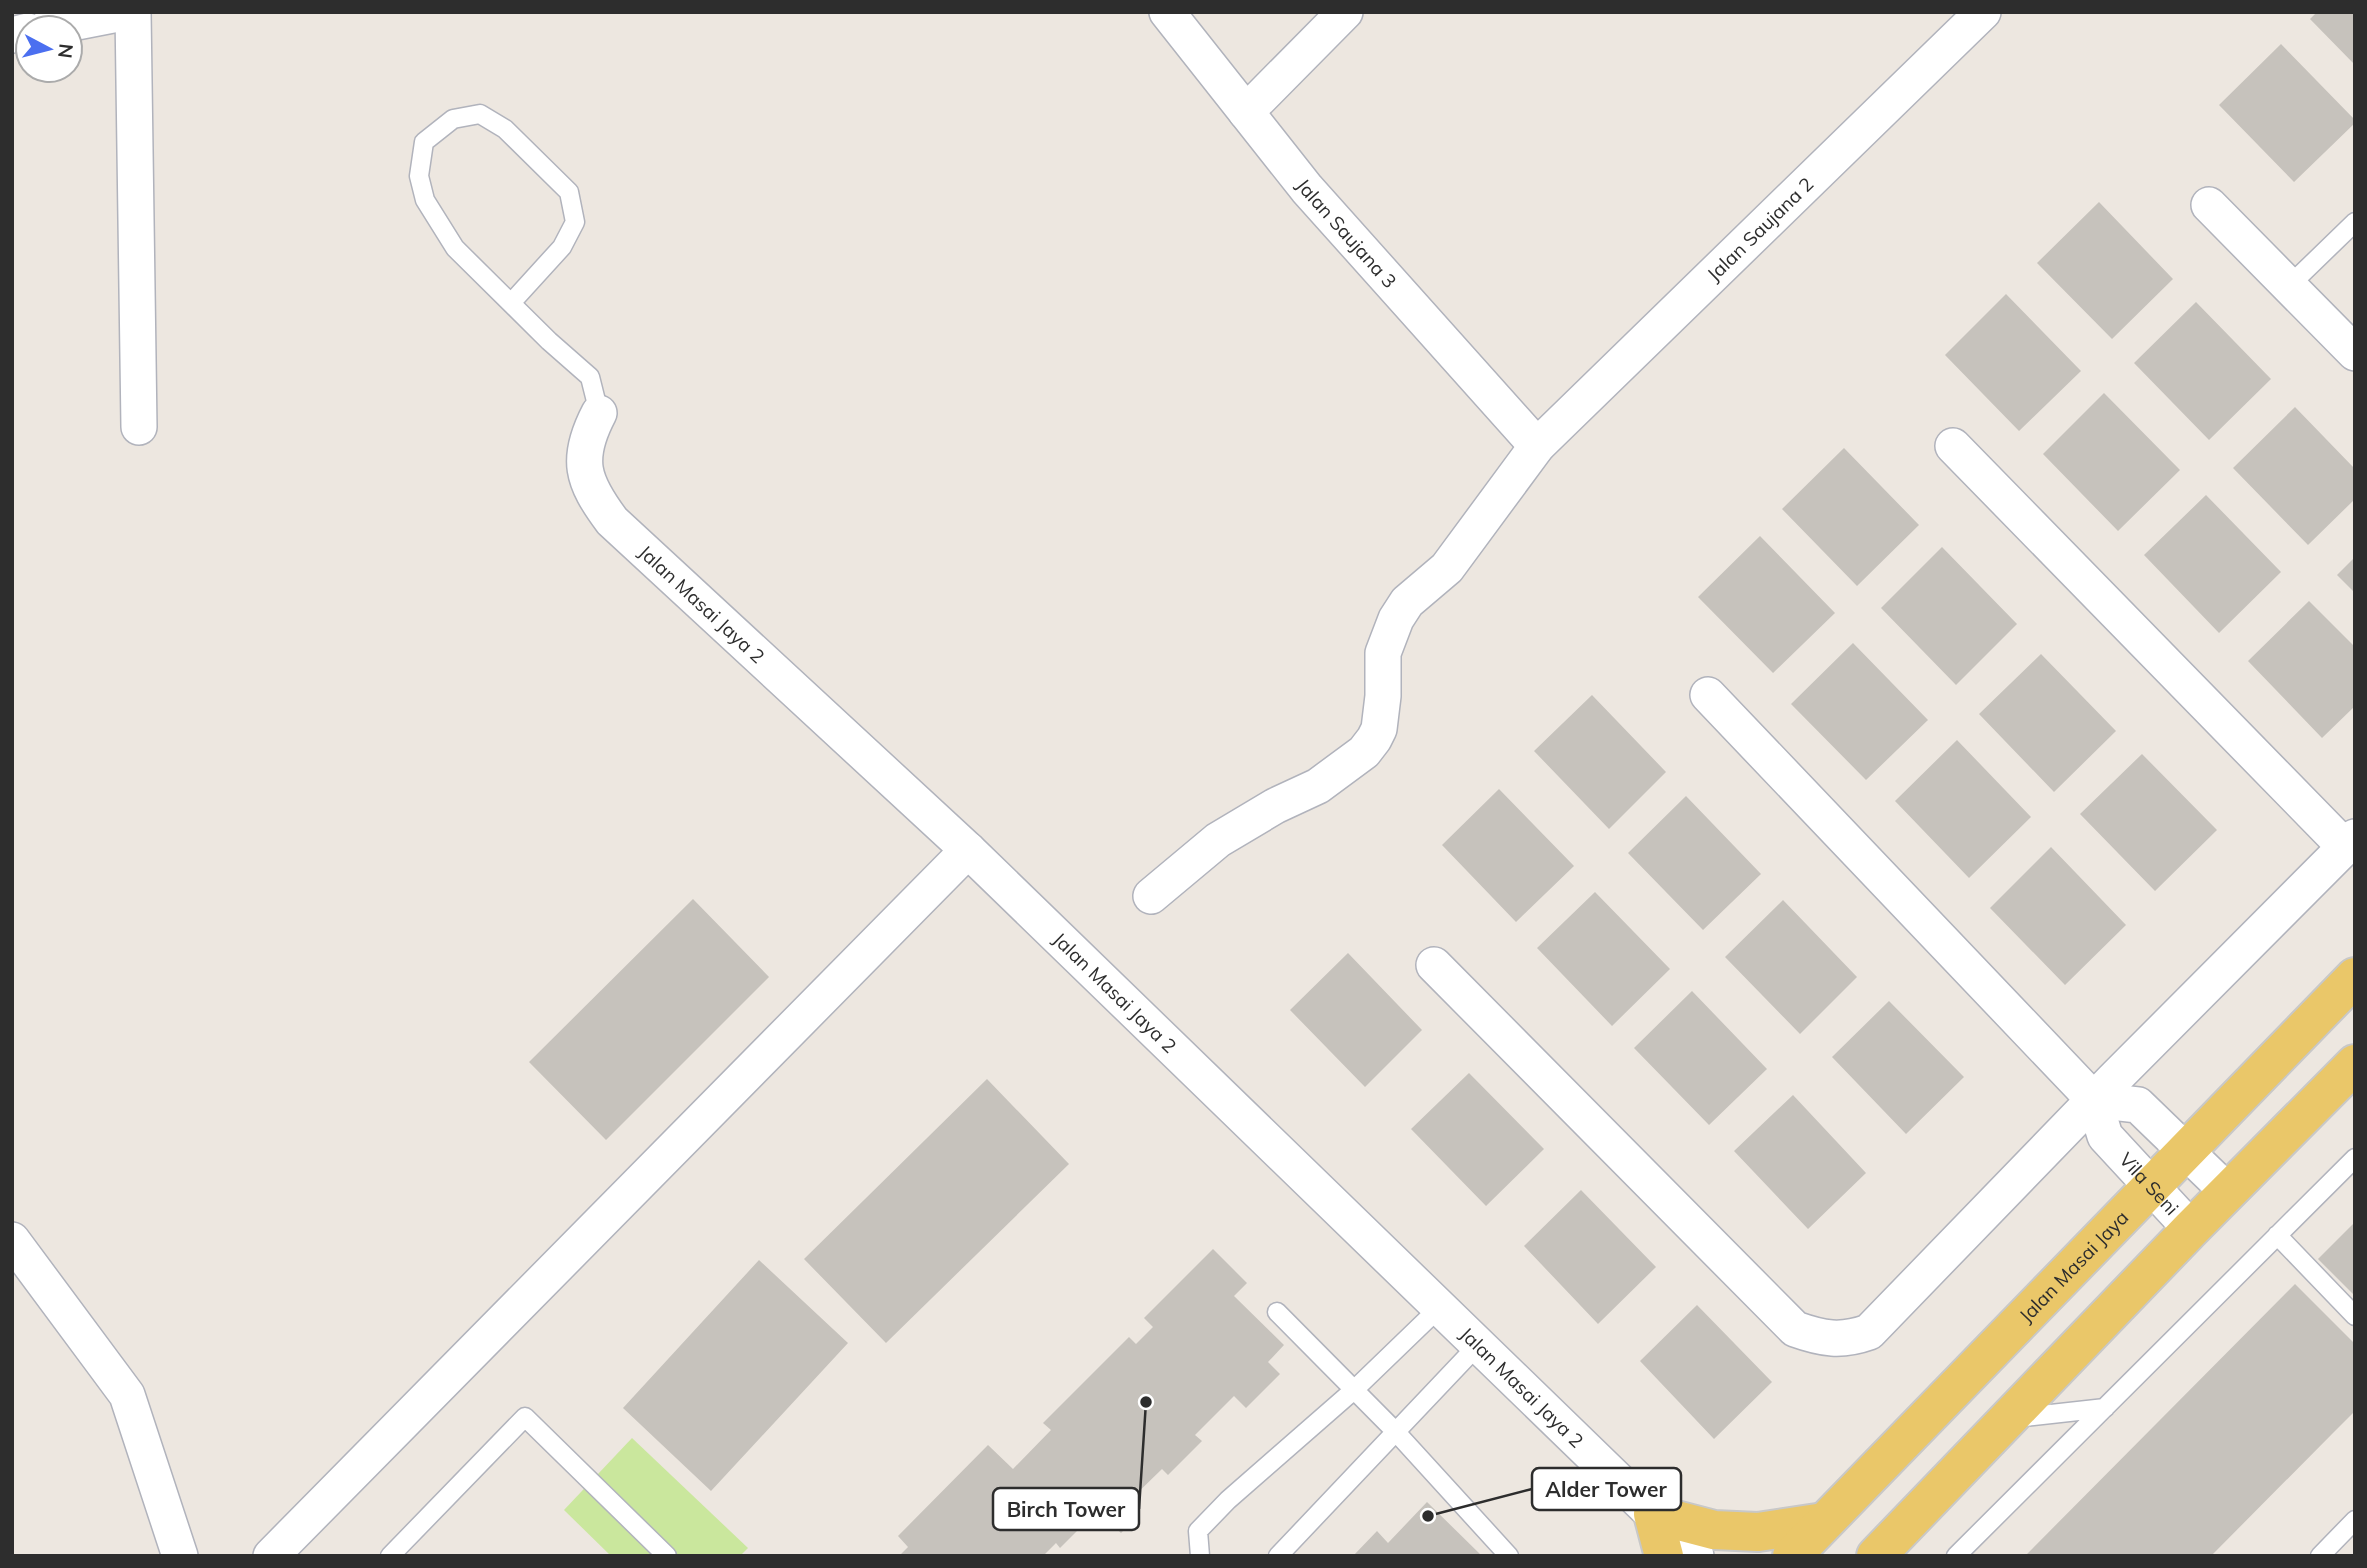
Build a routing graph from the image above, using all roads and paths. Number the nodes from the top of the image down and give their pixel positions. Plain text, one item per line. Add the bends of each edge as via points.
1 (130, 12) edge
2 (1167, 12) edge
3 (1345, 12) edge
4 (1983, 12) edge
5 (84, 21) edge
6 (1246, 112) junction
7 (2209, 205) dead end
8 (2355, 222) edge
9 (2289, 286) junction
10 (511, 303) junction
11 (2355, 353) edge
12 (599, 413) joint
13 (139, 427) dead end
14 (1537, 446) junction
15 (1953, 446) dead end
16 (1709, 695) dead end
17 (2350, 842) edge
18 (968, 850) junction
19 (1151, 897) dead end
20 (1434, 965) dead end
21 (2355, 977) edge
22 (2355, 1064) edge
23 (2094, 1100) junction
24 (2185, 1151) junction
25 (2355, 1158) edge
26 (2150, 1185) junction
27 (2228, 1192) junction
28 (2191, 1229) junction
29 (2277, 1235) junction
30 (12, 1240) edge
31 (1440, 1307) junction
32 (1277, 1312) dead end
33 (2355, 1316) edge
34 (1478, 1345) junction
35 (1355, 1389) junction
36 (2105, 1408) junction
37 (2008, 1419) junction
38 (1395, 1431) junction
39 (1653, 1514) junction
40 (2355, 1520) edge
41 (1824, 1522) junction
42 (180, 1556) edge
43 (271, 1556) edge
44 (390, 1556) edge
45 (667, 1556) edge
46 (1200, 1556) edge
47 (1278, 1556) edge
48 (1509, 1556) edge
49 (1664, 1556) edge
50 (1696, 1556) edge
51 (1792, 1556) edge
52 (1875, 1556) edge
53 (1956, 1556) edge
54 (2320, 1556) edge

1 - 5 street
1 - 13 street
2 - 6 street, Jalan Saujana 3
3 - 6 street
4 - 14 street, Jalan Saujana 2
6 - 14 street, Jalan Saujana 3 via 1307,189
7 - 9 street
8 - 9 lane
9 - 11 street
10 - 10 lane via 455,248 425,200 419,176 424,142 453,120 480,114 505,128 569,192 575,222 562,247
10 - 12 lane via 590,377
12 - 18 street, Jalan Masai Jaya 2 via 588,434 583,468 595,498 612,521
14 - 19 street, Jalan Saujana 2 via 1447,568 1408,602 1396,619 1383,653 1379,729 1364,752 1318,786 1218,840
15 - 17 street
16 - 23 street
17 - 23 street
18 - 31 street, Jalan Masai Jaya 2
18 - 43 street
20 - 23 street via 1795,1329 1814,1336 1852,1338 1869,1332
21 - 24 main road, Jalan Masai Jaya
22 - 27 main road
23 - 24 street via 2138,1105
23 - 26 street, Vila Seni via 2105,1136
24 - 26 main road, Jalan Masai Jaya
24 - 27 street
25 - 29 lane
26 - 28 street, Vila Seni
26 - 41 main road, Jalan Masai Jaya
27 - 28 main road
28 - 37 main road
29 - 33 lane
29 - 36 lane
30 - 42 street via 128,1395
31 - 34 street, Jalan Masai Jaya 2
31 - 35 lane
32 - 35 lane
34 - 38 lane
34 - 39 street, Jalan Masai Jaya 2
35 - 38 lane
35 - 46 lane via 1220,1507 1199,1531
36 - 37 lane
36 - 53 lane
37 - 52 main road
38 - 47 lane
38 - 48 lane
39 - 41 main road via 1714,1530 1758,1532
39 - 49 main road
39 - 50 street, Jalan Masai Jaya 2
40 - 54 lane
41 - 51 main road, Jalan Masai Jaya
44 - 45 lane via 525,1417

